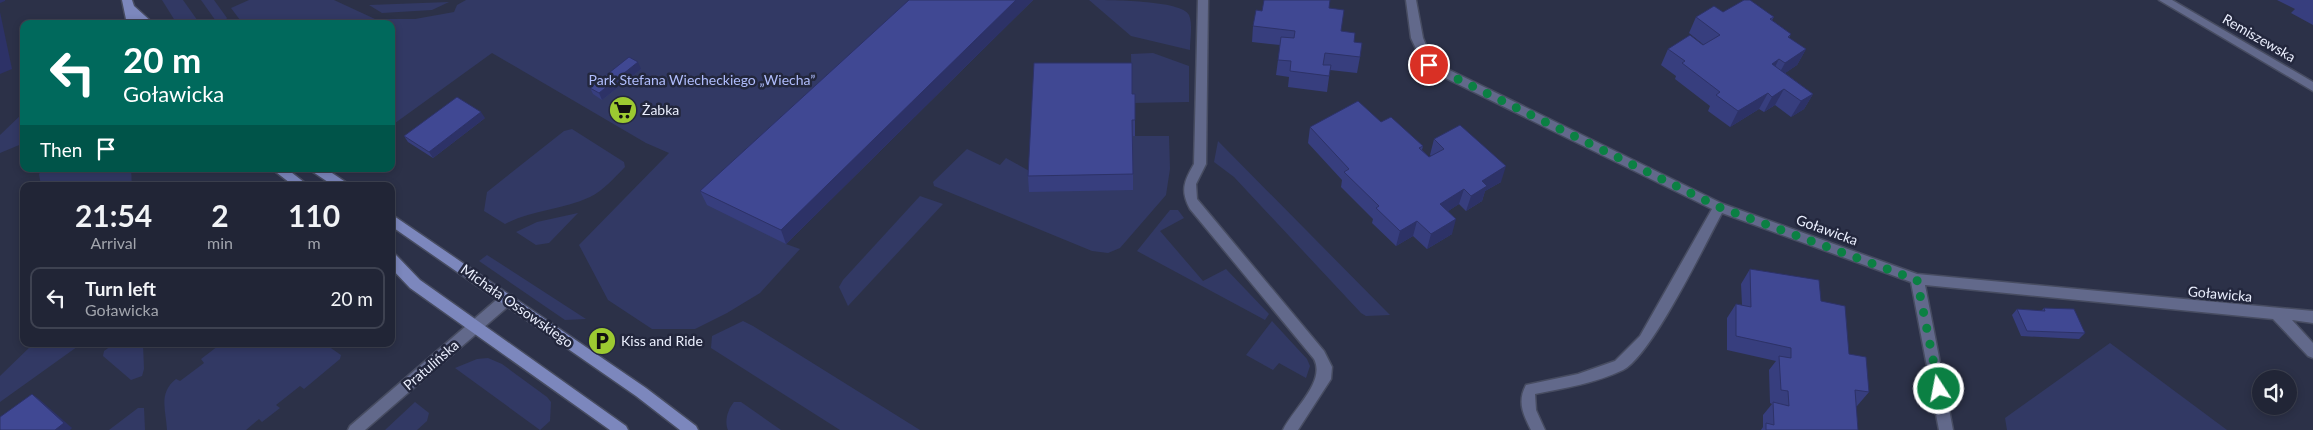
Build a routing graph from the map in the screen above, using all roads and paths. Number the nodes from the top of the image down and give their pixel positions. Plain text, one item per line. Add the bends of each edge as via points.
1 (1203, 0) edge
2 (1411, 0) edge
3 (2164, 0) edge
4 (129, 4) edge
5 (132, 20) edge
6 (145, 20) edge
7 (2313, 87) edge
8 (282, 172) edge
9 (322, 172) edge
10 (297, 182) edge
11 (337, 182) edge
12 (1719, 207) junction
13 (395, 222) edge
14 (395, 263) edge
15 (1917, 280) junction
16 (507, 299) junction
17 (2278, 315) junction
18 (2313, 317) edge
19 (475, 326) junction
20 (2313, 352) edge
21 (354, 430) edge
22 (621, 430) edge
23 (691, 430) edge
24 (1290, 430) edge
25 (1538, 430) edge
26 (1946, 430) edge

1 - 24 street via 1200,164 1189,184 1188,194 1194,206 1319,355 1325,367 1324,379
2 - 12 street, Goławicka via 1418,38 1429,65
3 - 7 street, Remiszewska
4 - 5 street
4 - 6 street
8 - 10 street
9 - 11 street
12 - 15 street, Goławicka
12 - 25 street via 1645,340 1620,365 1578,380 1531,390 1527,403
13 - 16 street, Michała Ossowskiego
14 - 19 street via 415,284
15 - 17 street, Goławicka
15 - 26 street
16 - 19 street, Pratulińska
16 - 23 street, Michała Ossowskiego
17 - 18 street, Goławicka
17 - 20 street
19 - 21 street, Pratulińska
19 - 22 street

